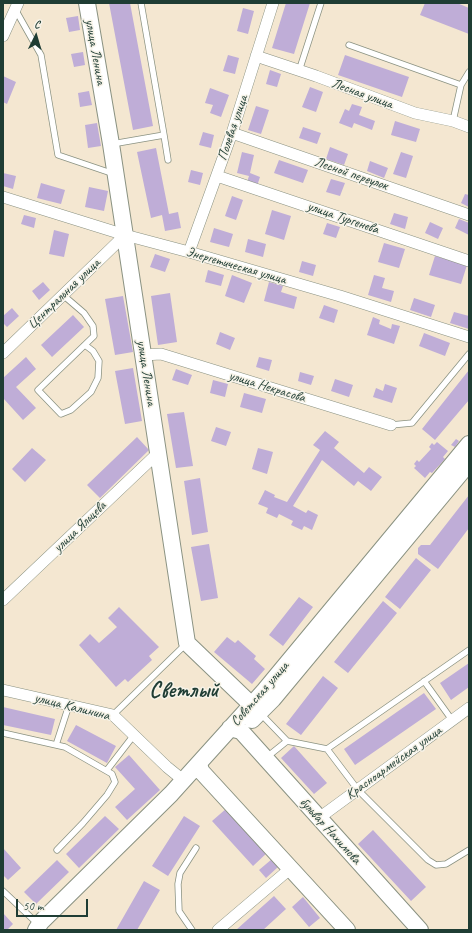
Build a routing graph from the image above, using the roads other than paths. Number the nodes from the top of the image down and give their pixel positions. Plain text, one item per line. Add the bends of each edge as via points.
1 (87, 3) edge
2 (141, 3) edge
3 (273, 3) edge
4 (321, 3) edge
5 (16, 6) edge
6 (3, 36) edge
7 (349, 45) dead end
8 (256, 56) junction
9 (299, 71) junction
10 (469, 72) edge
11 (461, 85) junction
12 (453, 121) junction
13 (469, 127) edge
14 (232, 133) junction
15 (164, 135) junction
16 (111, 144) junction
17 (168, 160) dead end
18 (116, 174) junction
19 (217, 176) junction
20 (3, 197) edge
21 (469, 215) edge
22 (125, 235) junction
23 (190, 252) junction
24 (469, 261) edge
25 (63, 295) junction
26 (469, 337) edge
27 (85, 345) junction
28 (3, 353) edge
29 (143, 354) junction
30 (469, 354) edge
31 (391, 425) joint
32 (469, 444) edge
33 (158, 453) junction
34 (469, 463) edge
35 (3, 600) edge
36 (187, 643) junction
37 (469, 650) edge
38 (424, 681) junction
39 (3, 690) edge
40 (69, 705) junction
41 (256, 709) junction
42 (469, 709) edge
43 (113, 715) junction
44 (452, 720) junction
45 (236, 729) junction
46 (3, 733) edge
47 (134, 735) junction
48 (287, 740) junction
49 (56, 745) junction
50 (327, 749) junction
51 (265, 759) junction
52 (200, 767) junction
53 (107, 770) junction
54 (186, 782) junction
55 (358, 790) junction
56 (319, 818) junction
57 (196, 848) dead end
58 (57, 850) dead end
59 (469, 850) edge
60 (291, 868) junction
61 (3, 891) edge
62 (37, 928) edge
63 (192, 930) edge
64 (218, 930) edge
65 (347, 930) edge
66 (420, 930) edge

1 - 16 street, улица Ленина
2 - 15 lane
3 - 8 street, Полевая улица
4 - 9 lane
5 - 6 street
5 - 18 lane via 41,55 58,155
7 - 11 lane
8 - 9 street, Лесная улица
8 - 14 street, Полевая улица
9 - 12 street, Лесная улица via 415,113
10 - 11 lane
11 - 12 lane
12 - 13 street, Лесная улица
14 - 19 street, Полевая улица
14 - 21 street, Лесной переулок
15 - 16 lane
15 - 17 lane
16 - 18 street, улица Ленина
18 - 22 street, улица Ленина
19 - 23 street, Полевая улица
19 - 24 street, улица Тургенева
20 - 22 street, Энергетическая улица
22 - 23 street, Энергетическая улица
22 - 25 street, Центральная улица
22 - 29 street, улица Ленина
23 - 26 street, Энергетическая улица
25 - 27 lane via 93,326 94,336
25 - 28 street, Центральная улица
27 - 27 lane via 38,390 61,414 71,410 91,392 98,378 99,361 93,351
29 - 31 street, улица Некрасова via 161,354
29 - 33 street, улица Ленина
30 - 31 lane via 412,423
32 - 41 street, Советская улица via 264,691
33 - 35 street, улица Яльцева
33 - 36 street, улица Ленина
34 - 41 street, Советская улица via 274,699
36 - 41 street
36 - 43 lane
37 - 38 lane
38 - 44 lane
38 - 50 lane
39 - 40 street, улица Калинина
40 - 43 street, улица Калинина
40 - 49 lane
41 - 45 street, Советская улица
41 - 48 lane
42 - 44 street, Красноармейская улица
43 - 47 street, улица Калинина
44 - 55 street, Красноармейская улица
45 - 51 street, бульвар Нахимова
45 - 52 street, Советская улица
46 - 49 lane
47 - 53 lane
47 - 54 street, улица Калинина
48 - 50 lane
48 - 51 lane
49 - 53 lane via 65,747
50 - 55 lane
51 - 56 street, бульвар Нахимова
52 - 54 street, Советская улица
52 - 60 street
53 - 58 lane via 112,774 114,782 108,794
54 - 62 street, Советская улица via 44,926
55 - 56 street, Красноармейская улица
55 - 59 lane via 436,865 446,864
56 - 66 street, бульвар Нахимова
57 - 63 lane via 180,873 178,884 179,912
60 - 64 street
60 - 65 street
61 - 62 lane

